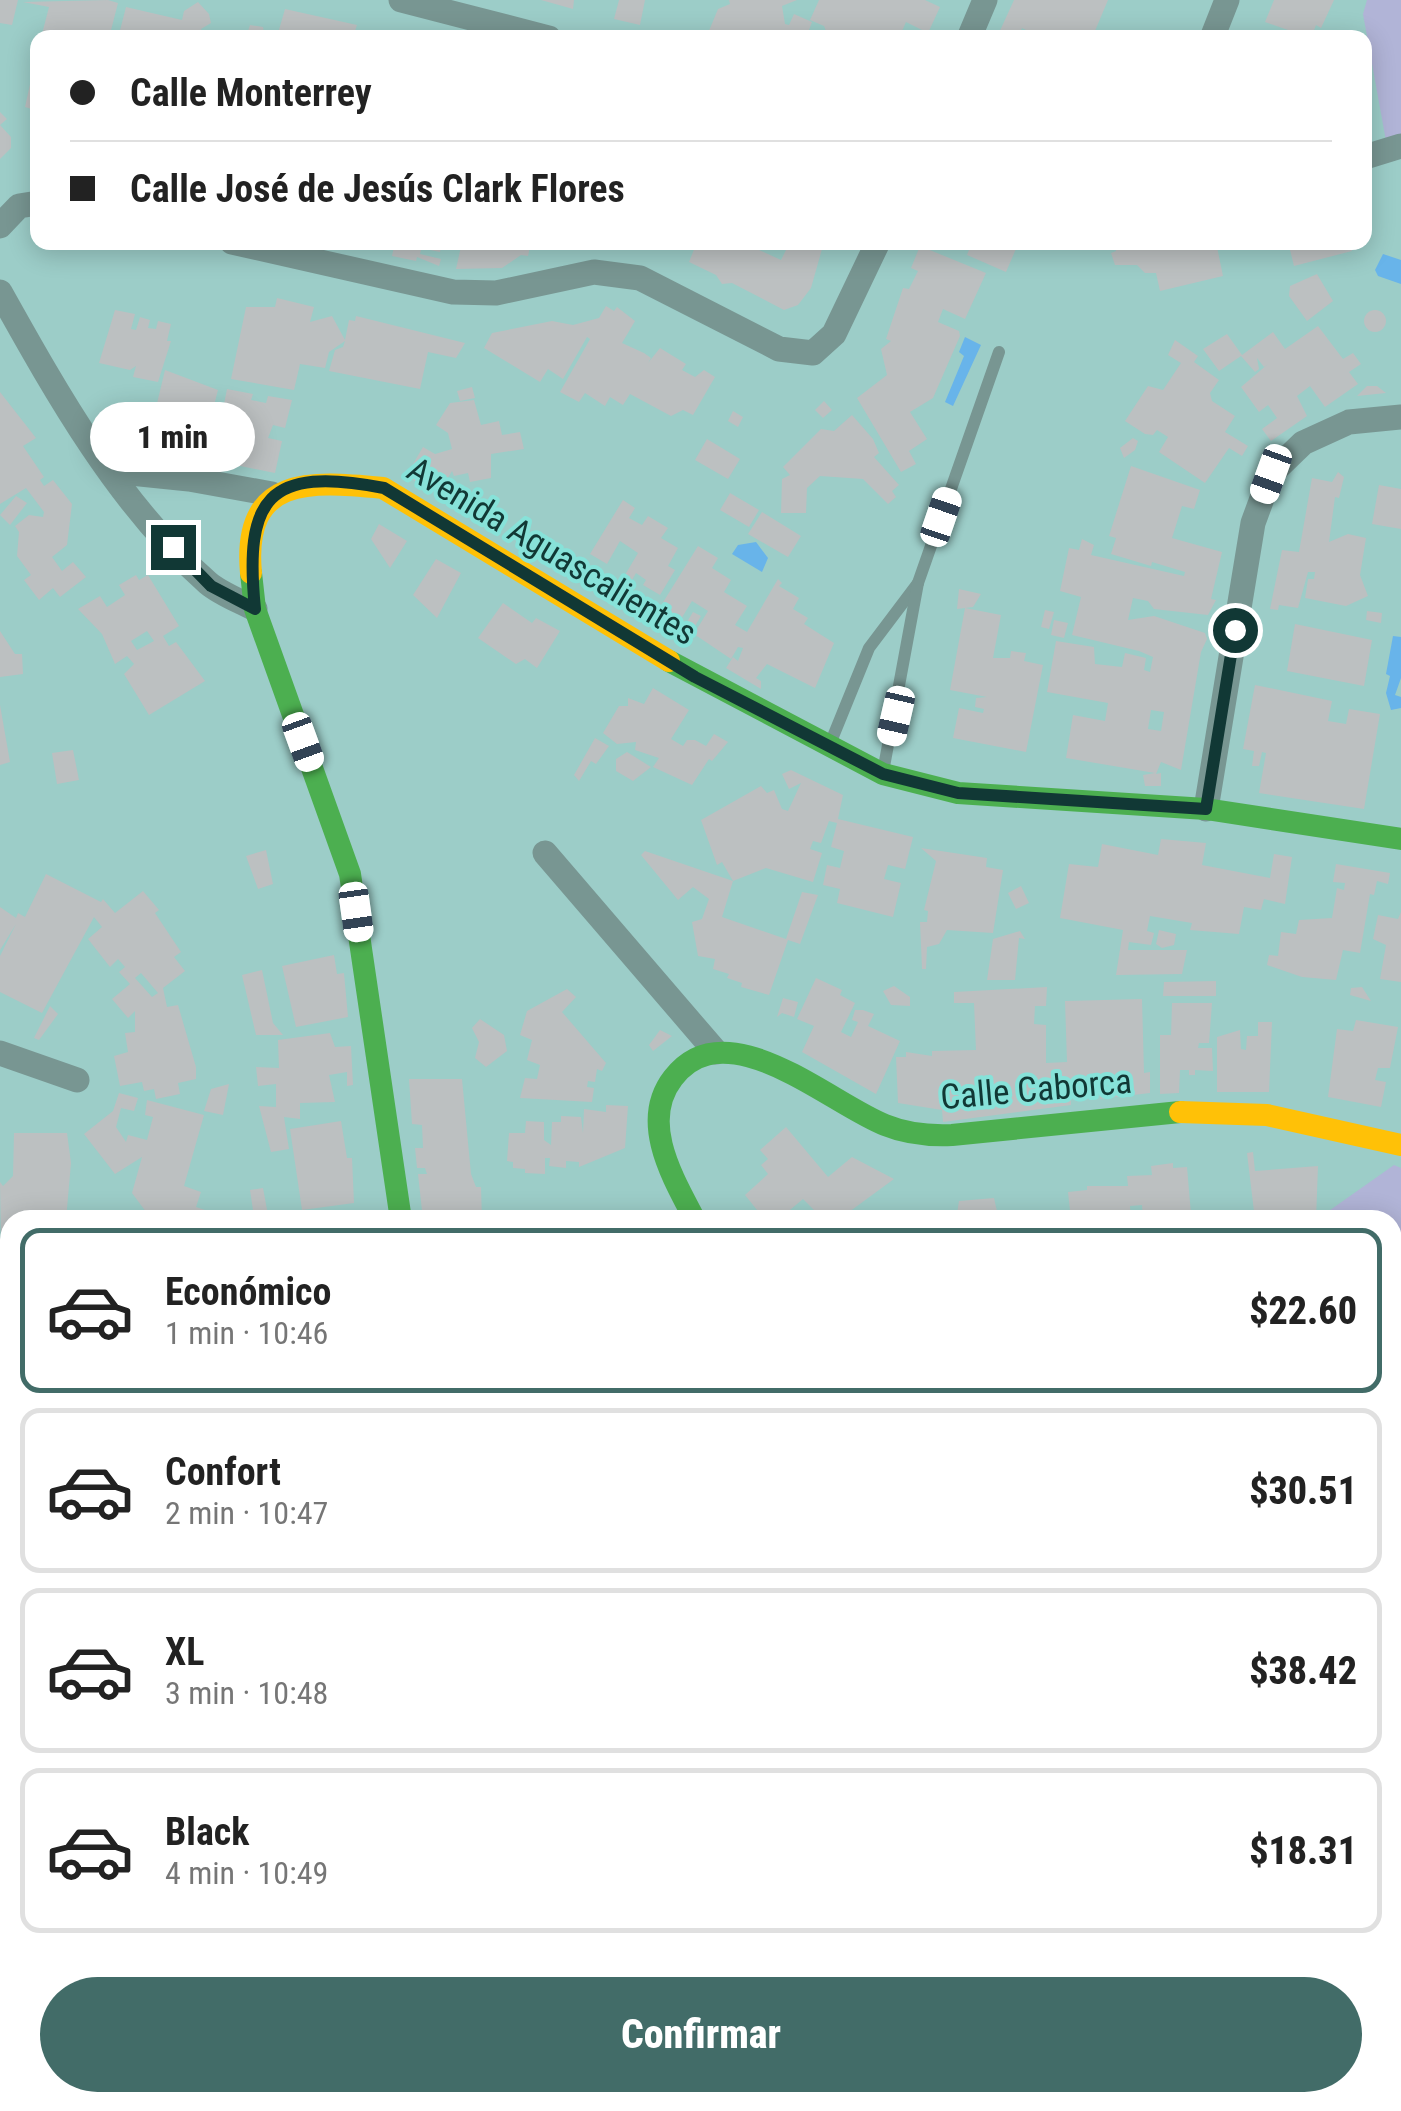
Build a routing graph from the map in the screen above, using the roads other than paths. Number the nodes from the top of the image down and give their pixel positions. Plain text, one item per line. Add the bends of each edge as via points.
1 (401, 0) edge
2 (985, 0) edge
3 (1227, 0) edge
4 (518, 30) edge
5 (973, 30) edge
6 (1215, 30) edge
7 (1401, 146) edge
8 (1372, 155) edge
9 (30, 204) edge
10 (2, 216) edge
11 (267, 250) edge
12 (874, 250) edge
13 (0, 292) edge
14 (999, 352) dead end
15 (1401, 417) edge
16 (111, 472) junction
17 (272, 494) junction
18 (918, 583) junction
19 (255, 609) junction
20 (830, 746) junction
21 (883, 774) junction
22 (1206, 809) junction
23 (1401, 839) edge
24 (545, 853) dead end
25 (716, 1052) junction
26 (0, 1053) edge
27 (77, 1080) dead end
28 (1401, 1145) edge
29 (400, 1210) edge
30 (689, 1210) edge

1 - 4 street
2 - 5 street
3 - 6 street
7 - 8 street
9 - 10 street
11 - 12 street via 453,292 496,292 594,272 640,278 779,350 812,353 834,334
13 - 16 street
14 - 18 lane
15 - 22 street via 1349,422 1304,443 1271,474 1253,524
16 - 17 street
16 - 19 street via 211,586
17 - 19 street via 260,507 250,558
17 - 20 street, Avenida Aguascalientes via 328,483 384,488 695,677
18 - 20 lane via 869,648
18 - 21 lane
19 - 29 street via 350,874
20 - 21 street, Avenida Aguascalientes
21 - 22 street, Avenida Aguascalientes via 958,793
22 - 23 street, Avenida Aguascalientes
24 - 25 street
25 - 28 street, Calle Caborca via 737,1052 776,1068 903,1132 956,1134 1186,1111 1262,1111
25 - 30 street via 675,1076 660,1101 655,1129 664,1164
26 - 27 street

